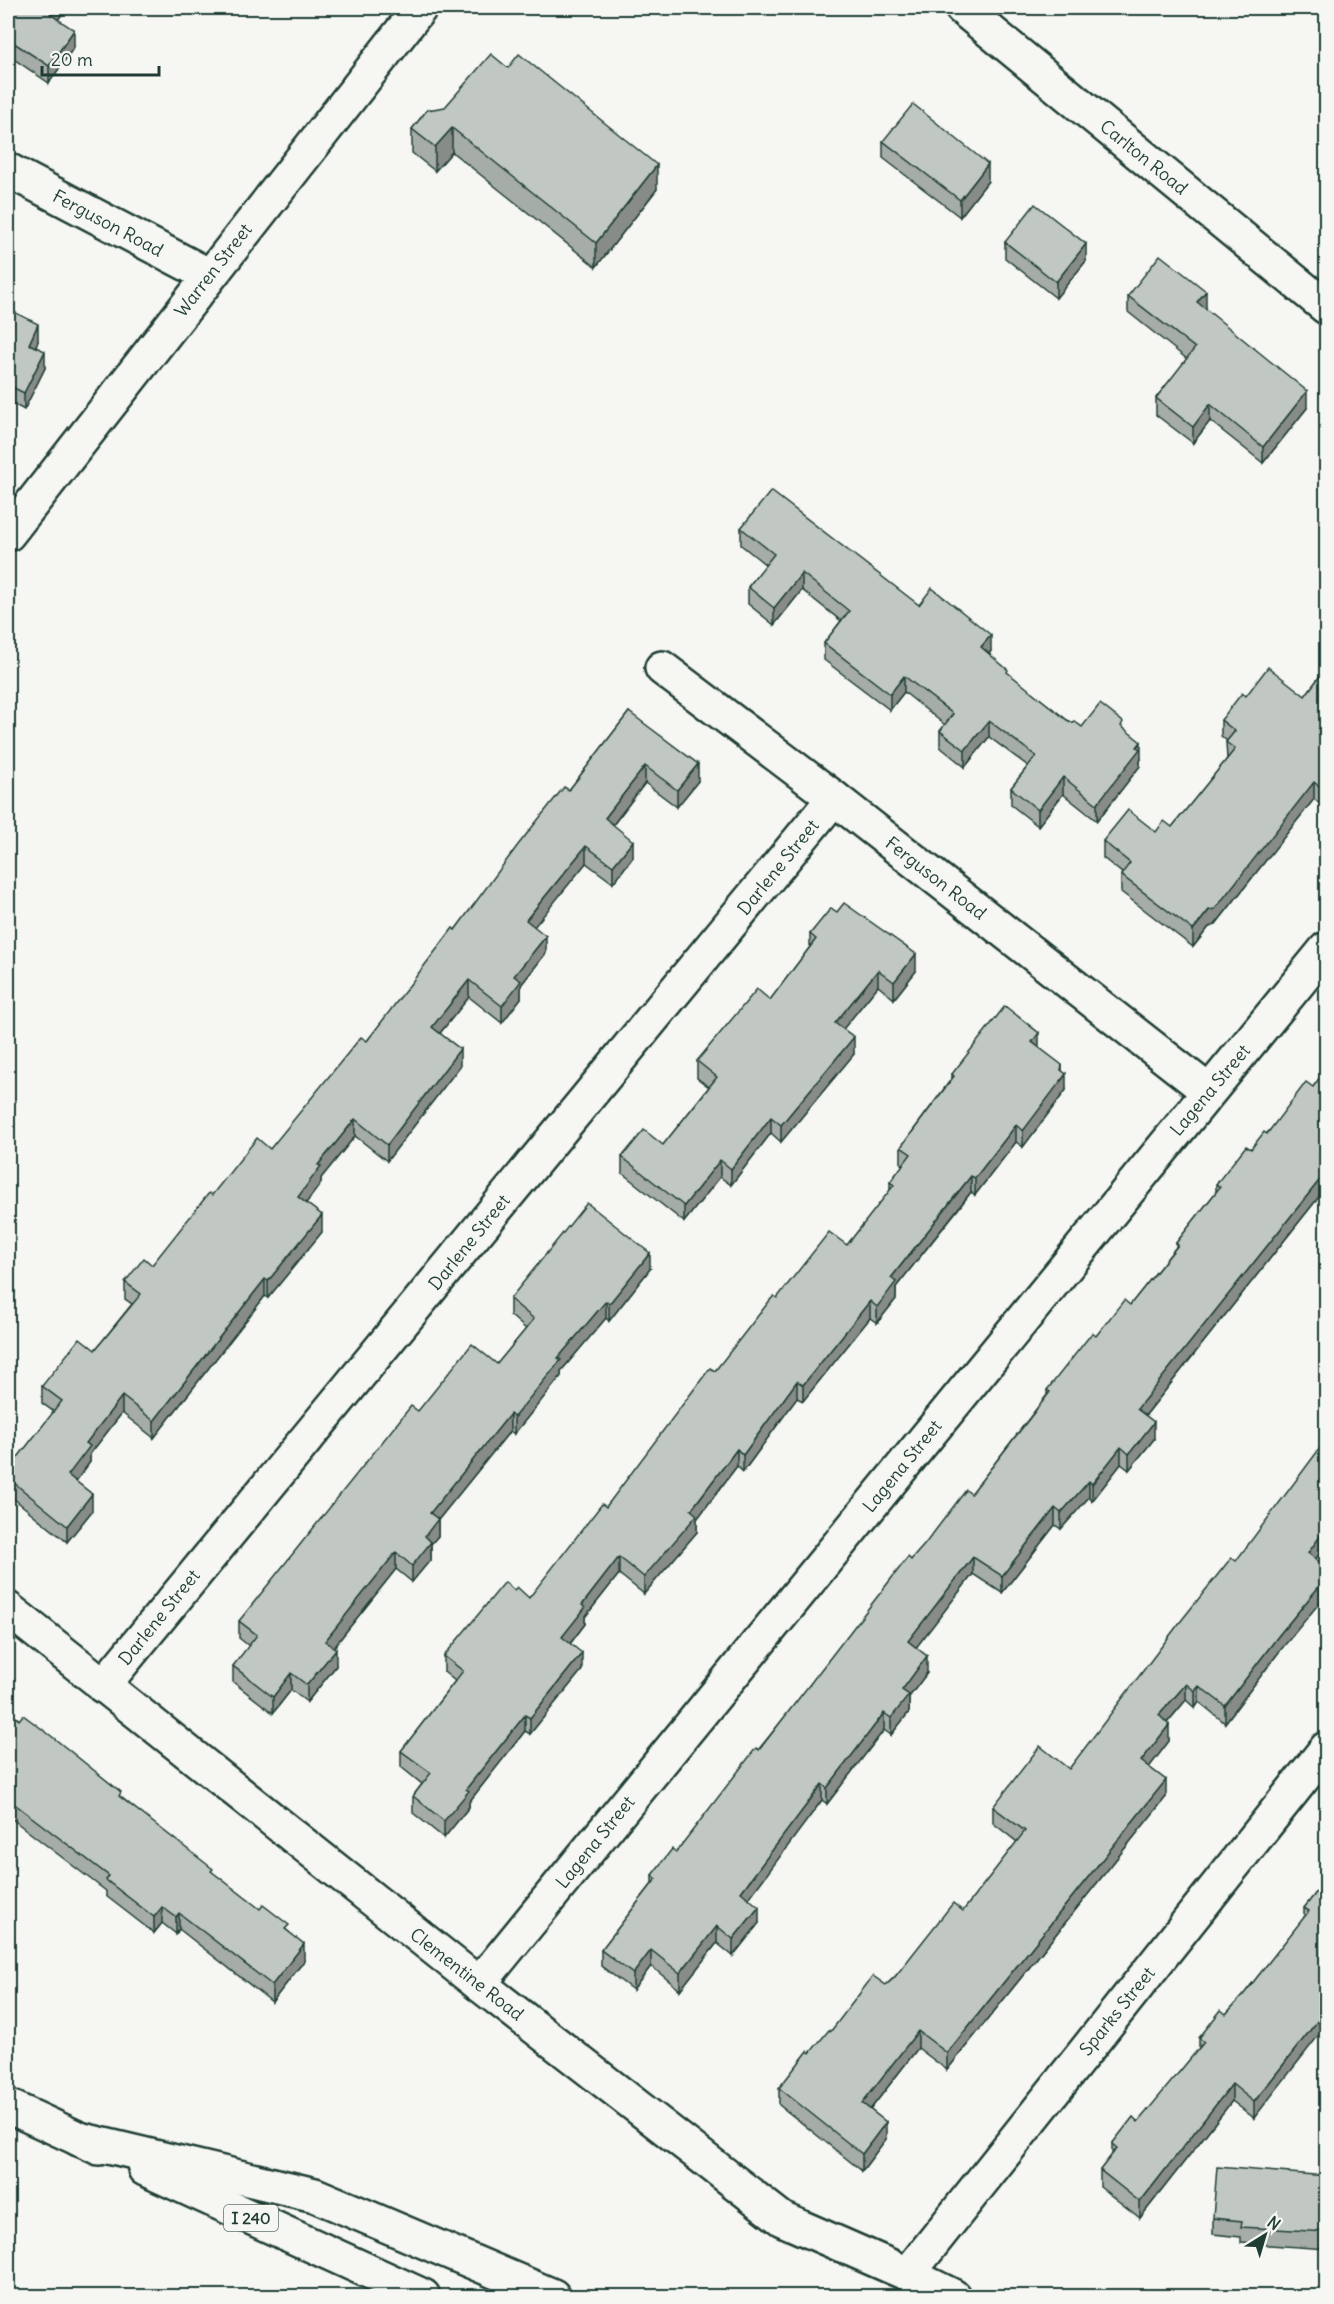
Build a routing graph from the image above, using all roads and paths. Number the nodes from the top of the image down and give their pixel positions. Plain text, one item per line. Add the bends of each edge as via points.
1 (420, 8) edge
2 (962, 8) edge
3 (8, 170) edge
4 (208, 275) junction
5 (1326, 307) edge
6 (8, 534) edge
7 (662, 668) dead end
8 (834, 798) junction
9 (1326, 949) edge
10 (1208, 1091) junction
11 (8, 1609) edge
12 (103, 1686) junction
13 (1326, 1749) edge
14 (479, 1984) junction
15 (8, 2106) edge
16 (79, 2139) junction
17 (908, 2274) junction
18 (423, 2296) edge
19 (553, 2296) edge
20 (953, 2296) edge

1 - 4 main road, Warren Street
2 - 5 main road, Carlton Road
3 - 4 main road, Ferguson Road
4 - 6 main road, Warren Street
7 - 8 main road, Ferguson Road
8 - 10 main road, Ferguson Road
8 - 12 main road, Darlene Street
9 - 10 main road, Lagena Street
10 - 14 main road, Lagena Street
11 - 12 main road, Clementine Road
12 - 14 main road, Clementine Road
13 - 17 main road, Sparks Street
14 - 17 main road, Clementine Road via 783,2219
15 - 16 main road, I 240
16 - 18 main road, I 240
16 - 19 main road via 315,2195
17 - 20 main road, Clementine Road

